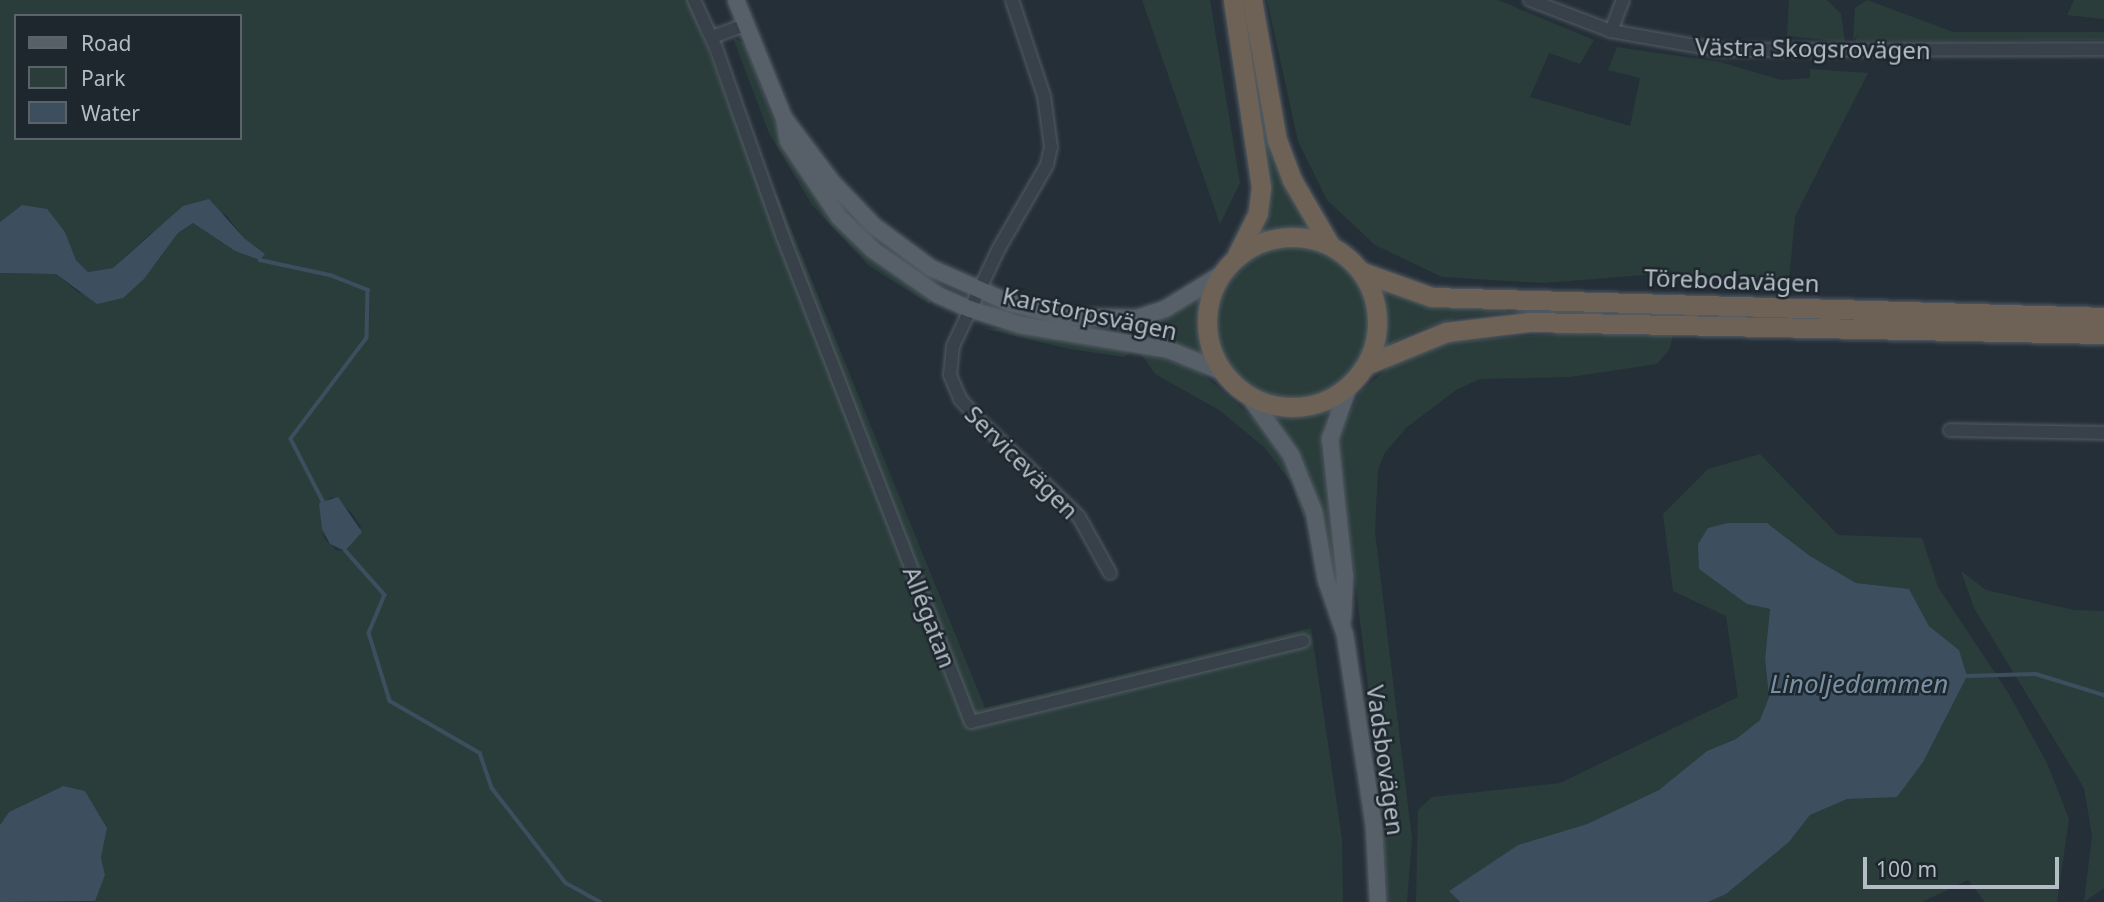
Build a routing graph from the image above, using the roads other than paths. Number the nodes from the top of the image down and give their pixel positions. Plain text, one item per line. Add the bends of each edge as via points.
1 (694, 0) edge
2 (736, 0) edge
3 (1012, 0) edge
4 (1233, 0) edge
5 (1252, 0) edge
6 (1530, 0) edge
7 (1623, 0) edge
8 (747, 24) junction
9 (1611, 31) junction
10 (712, 37) junction
11 (2104, 49) edge
12 (784, 118) junction
13 (1330, 245) junction
14 (1228, 266) junction
15 (1362, 272) junction
16 (978, 291) junction
17 (970, 309) junction
18 (2099, 314) edge
19 (2104, 334) edge
20 (2071, 335) junction
21 (2104, 344) edge
22 (1366, 365) junction
23 (1223, 372) junction
24 (1349, 386) junction
25 (1248, 395) junction
26 (1950, 430) dead end
27 (2104, 433) edge
28 (1110, 573) dead end
29 (1343, 624) junction
30 (1303, 641) dead end
31 (1378, 902) edge

1 - 10 street
2 - 8 main road, Karstorpsvägen
3 - 16 street, Servicevägen via 1044,96 1051,147 1047,165
4 - 14 highway via 1261,187 1258,213
5 - 13 highway via 1277,140 1292,180
6 - 9 street, Västra Skogsrovägen
7 - 9 street
8 - 10 street
8 - 12 main road, Karstorpsvägen
9 - 11 street, Västra Skogsrovägen via 1678,46 1762,52
10 - 30 street, Allégatan via 971,722
12 - 16 main road, Karstorpsvägen via 832,182 874,226 931,268
12 - 17 main road, Karstorpsvägen via 788,141 839,217 903,273
13 - 14 highway via 1302,237 1280,238 1259,243
13 - 15 highway
14 - 16 main road, Karstorpsvägen via 1165,309 1114,320 1038,312
14 - 23 highway via 1211,297 1207,323 1211,348
15 - 18 highway, Törebodavägen via 1432,297
15 - 22 highway via 1378,318
16 - 17 street, Servicevägen
17 - 23 main road, Karstorpsvägen via 1020,325 1169,350
17 - 28 street, Servicevägen via 950,355 953,387 977,418 1079,517
19 - 20 highway, Törebodavägen
20 - 21 highway
20 - 22 highway, Törebodavägen via 1530,322 1446,332
22 - 24 highway
23 - 25 highway
24 - 25 highway via 1331,398 1300,407 1278,406
24 - 29 main road, Vadsbovägen via 1330,439 1345,577
25 - 29 main road, Vadsbovägen via 1305,484 1326,580
26 - 27 street
29 - 31 main road, Vadsbovägen via 1374,826

